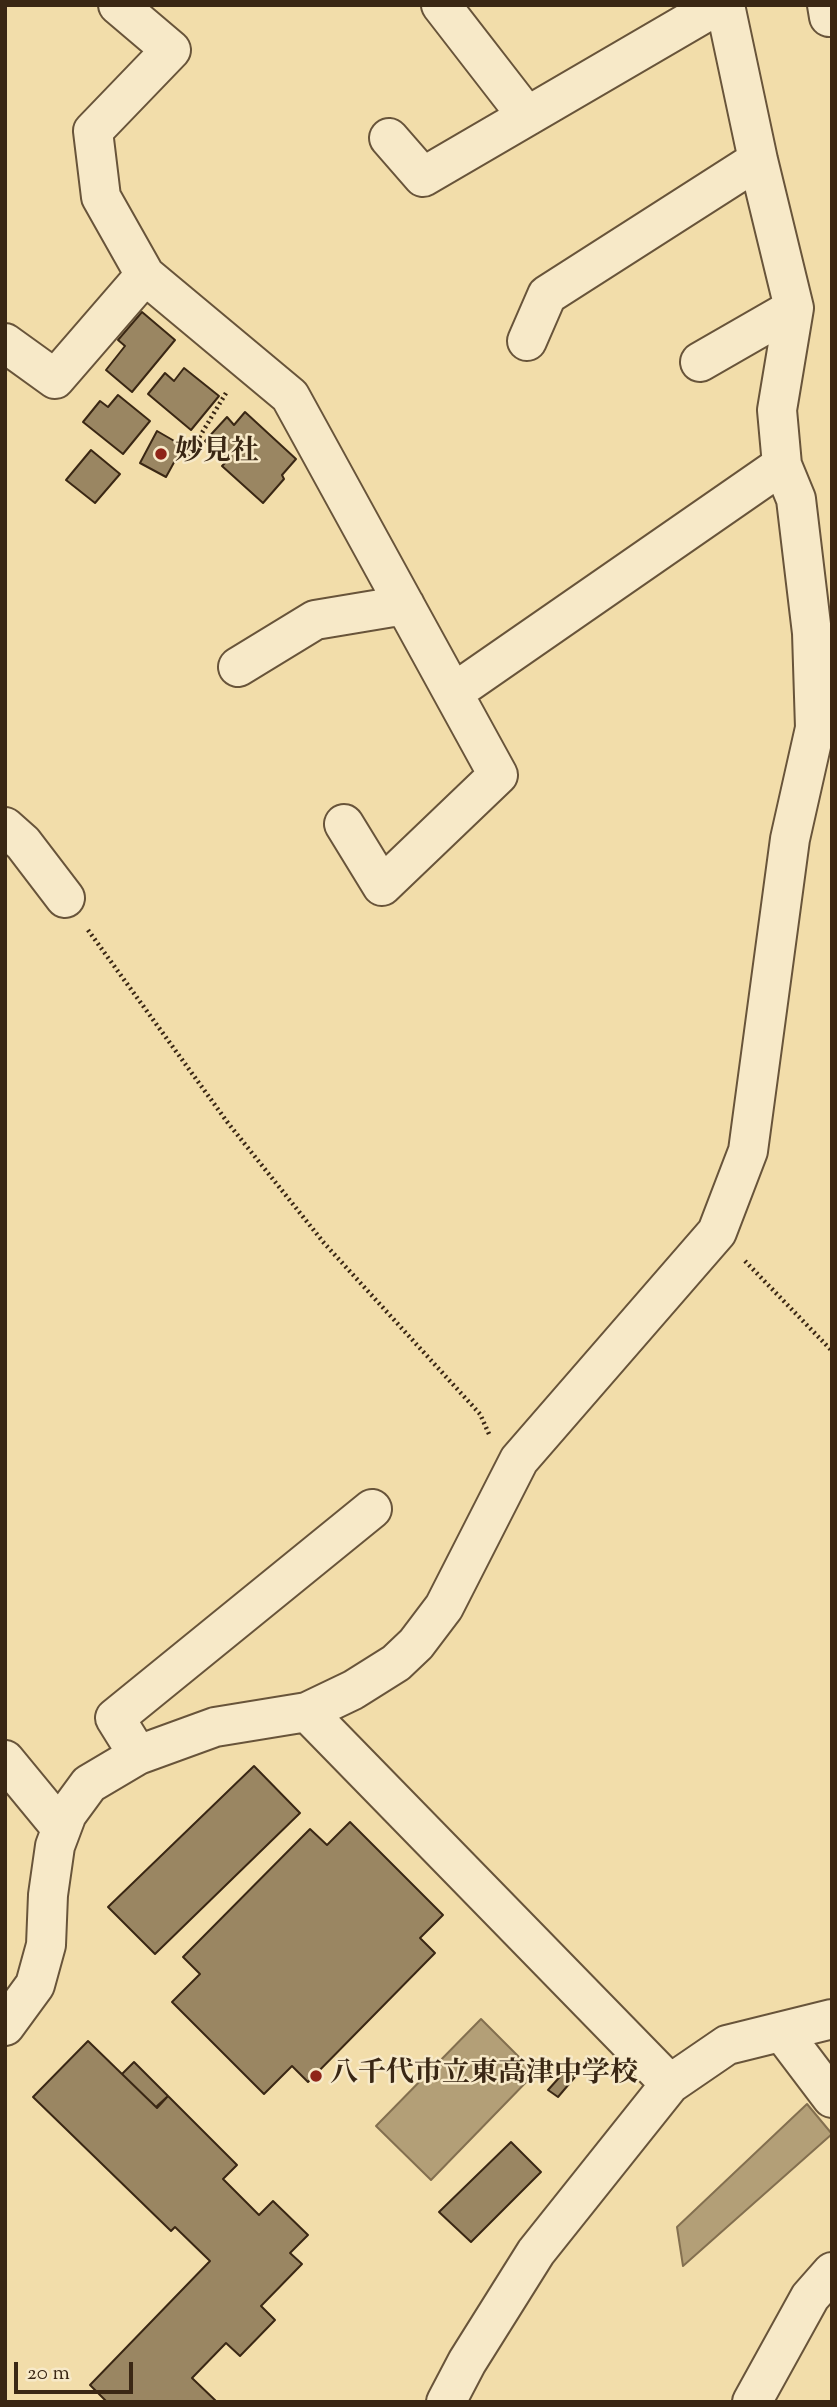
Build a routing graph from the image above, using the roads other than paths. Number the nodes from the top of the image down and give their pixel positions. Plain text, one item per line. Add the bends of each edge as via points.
1 (118, 5) edge
2 (441, 5) edge
3 (718, 5) edge
4 (726, 5) edge
5 (527, 116) junction
6 (389, 138) dead end
7 (758, 160) junction
8 (145, 275) junction
9 (794, 308) junction
10 (527, 341) dead end
11 (5, 343) edge
12 (700, 362) dead end
13 (782, 464) junction
14 (405, 605) junction
15 (238, 667) dead end
16 (453, 693) junction
17 (344, 824) dead end
18 (5, 827) edge
19 (65, 898) road end
20 (372, 1509) dead end
21 (307, 1712) junction
22 (138, 1755) junction
23 (5, 1760) edge
24 (61, 1828) junction
25 (832, 2019) edge
26 (5, 2026) edge
27 (782, 2032) junction
28 (670, 2084) junction
29 (832, 2098) edge
30 (832, 2272) edge
31 (446, 2402) edge
32 (752, 2402) edge

1 - 8 street via 171,50 93,131 101,197
2 - 5 street
3 - 5 street
4 - 7 street
5 - 6 street via 423,177
7 - 9 street
7 - 10 street via 547,295
8 - 11 street via 55,379
8 - 14 street via 290,396
9 - 12 street
9 - 13 street via 777,410
13 - 16 street
13 - 21 street via 796,499 812,633 815,728 790,839 748,1151 717,1232 519,1460 444,1607 416,1644 396,1663 353,1690
14 - 15 street via 315,620
14 - 16 street
16 - 17 street via 498,775 382,886
18 - 19 street
20 - 22 street via 115,1718
21 - 22 street via 215,1727
21 - 28 street
22 - 24 street via 89,1784
23 - 24 street
24 - 26 street via 54,1846 46,1945 35,1985
25 - 27 street
27 - 28 street via 727,2045
27 - 29 street
28 - 31 street via 536,2252
30 - 32 street via 810,2297

